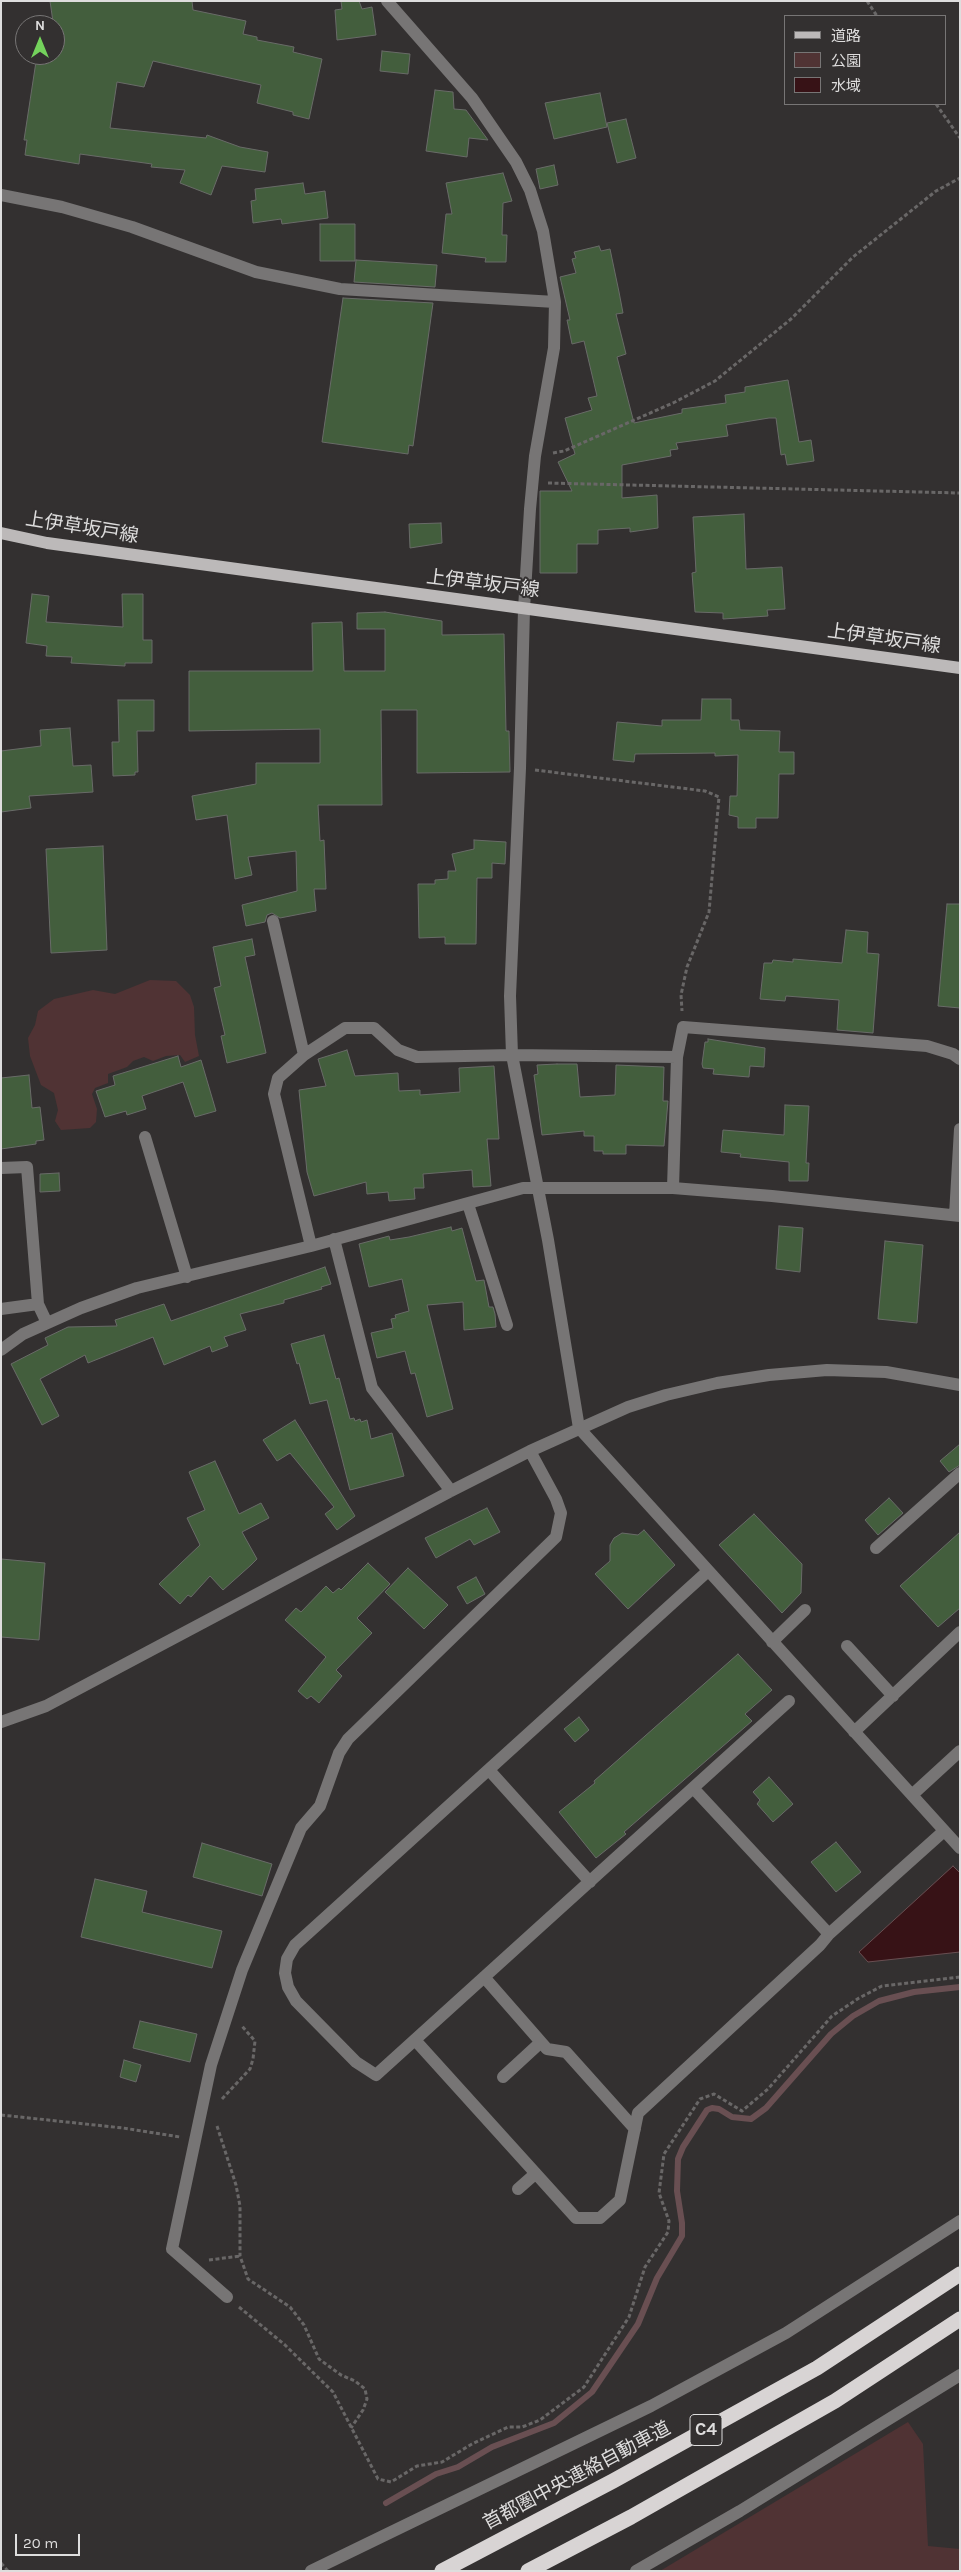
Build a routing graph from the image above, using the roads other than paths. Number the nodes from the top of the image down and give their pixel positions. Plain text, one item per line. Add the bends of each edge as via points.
1 (387, 1) edge
2 (1, 195) edge
3 (555, 302) junction
4 (1, 534) edge
5 (524, 609) junction
6 (960, 668) edge
7 (273, 921) dead end
8 (512, 1054) junction
9 (304, 1055) junction
10 (677, 1057) junction
11 (960, 1059) edge
12 (960, 1128) edge
13 (145, 1137) dead end
14 (1, 1168) edge
15 (538, 1187) junction
16 (673, 1188) junction
17 (468, 1204) junction
18 (957, 1216) edge
19 (334, 1239) junction
20 (311, 1246) junction
21 (187, 1276) junction
22 (38, 1304) junction
23 (1, 1309) edge
24 (47, 1323) junction
25 (507, 1325) dead end
26 (1, 1350) edge
27 (960, 1385) edge
28 (579, 1428) junction
29 (530, 1451) junction
30 (960, 1473) edge
31 (450, 1491) junction
32 (876, 1548) dead end
33 (708, 1571) junction
34 (804, 1610) dead end
35 (960, 1632) edge
36 (772, 1642) junction
37 (847, 1646) dead end
38 (893, 1696) junction
39 (789, 1701) dead end
40 (1, 1722) edge
41 (854, 1732) junction
42 (960, 1751) edge
43 (489, 1770) junction
44 (694, 1788) junction
45 (912, 1795) junction
46 (944, 1831) junction
47 (960, 1848) edge
48 (590, 1882) junction
49 (829, 1934) junction
50 (484, 1977) junction
51 (414, 2040) junction
52 (541, 2042) junction
53 (503, 2077) dead end
54 (634, 2129) junction
55 (535, 2174) junction
56 (518, 2189) dead end
57 (960, 2221) edge
58 (960, 2274) edge
59 (227, 2296) road end
60 (960, 2319) edge
61 (960, 2375) edge
62 (311, 2571) edge
63 (442, 2571) edge
64 (528, 2571) edge
65 (636, 2571) edge

1 - 3 street via 472,98 516,162 530,190 543,231
2 - 3 street via 62,207 132,227 256,272 303,282 340,289
3 - 5 street via 554,348 535,456
4 - 5 main road, 上伊草坂戸線 via 57,545
5 - 6 main road, 上伊草坂戸線
5 - 8 street via 512,914
7 - 9 street
8 - 9 street via 417,1057 398,1050 374,1028 345,1028
8 - 10 street
8 - 15 street
9 - 20 street via 278,1078 274,1094
10 - 11 street via 683,1027 928,1046
10 - 16 street
12 - 18 street
13 - 21 street
14 - 22 street via 27,1167
15 - 16 street
15 - 17 street via 523,1188
15 - 28 street
16 - 18 street
17 - 19 street
17 - 25 street
19 - 20 street
19 - 31 street via 372,1388
20 - 21 street
21 - 24 street via 137,1288
22 - 23 street
22 - 24 street
24 - 26 street via 23,1334
27 - 28 street via 886,1372 827,1370 769,1374 666,1394
28 - 29 street
28 - 33 street
29 - 31 street
29 - 59 street via 561,1513 556,1537 348,1739 339,1753 320,1806 301,1828 242,1970 211,2064 172,2249
30 - 32 street
31 - 40 street via 46,1706
33 - 36 street
33 - 43 street
34 - 36 street
35 - 38 street
36 - 41 street
37 - 38 street
38 - 41 street
39 - 44 street
41 - 45 street
42 - 45 street
43 - 48 street
43 - 51 street via 295,1946 287,1959 288,1987 296,2001 356,2062 376,2075
44 - 48 street
44 - 49 street
45 - 46 street
46 - 47 street
46 - 49 street
48 - 50 street
49 - 54 street via 820,1946 638,2113
50 - 51 street
50 - 52 street
51 - 55 street
52 - 53 street
52 - 54 street via 547,2049 566,2052
54 - 55 street via 620,2200 600,2218 576,2218
55 - 56 street
57 - 62 street via 786,2333 650,2406
58 - 63 highway, 首都圏中央連絡自動車道 / C4 via 817,2368
60 - 64 highway, C4 via 835,2401 631,2517
61 - 65 street via 749,2506

